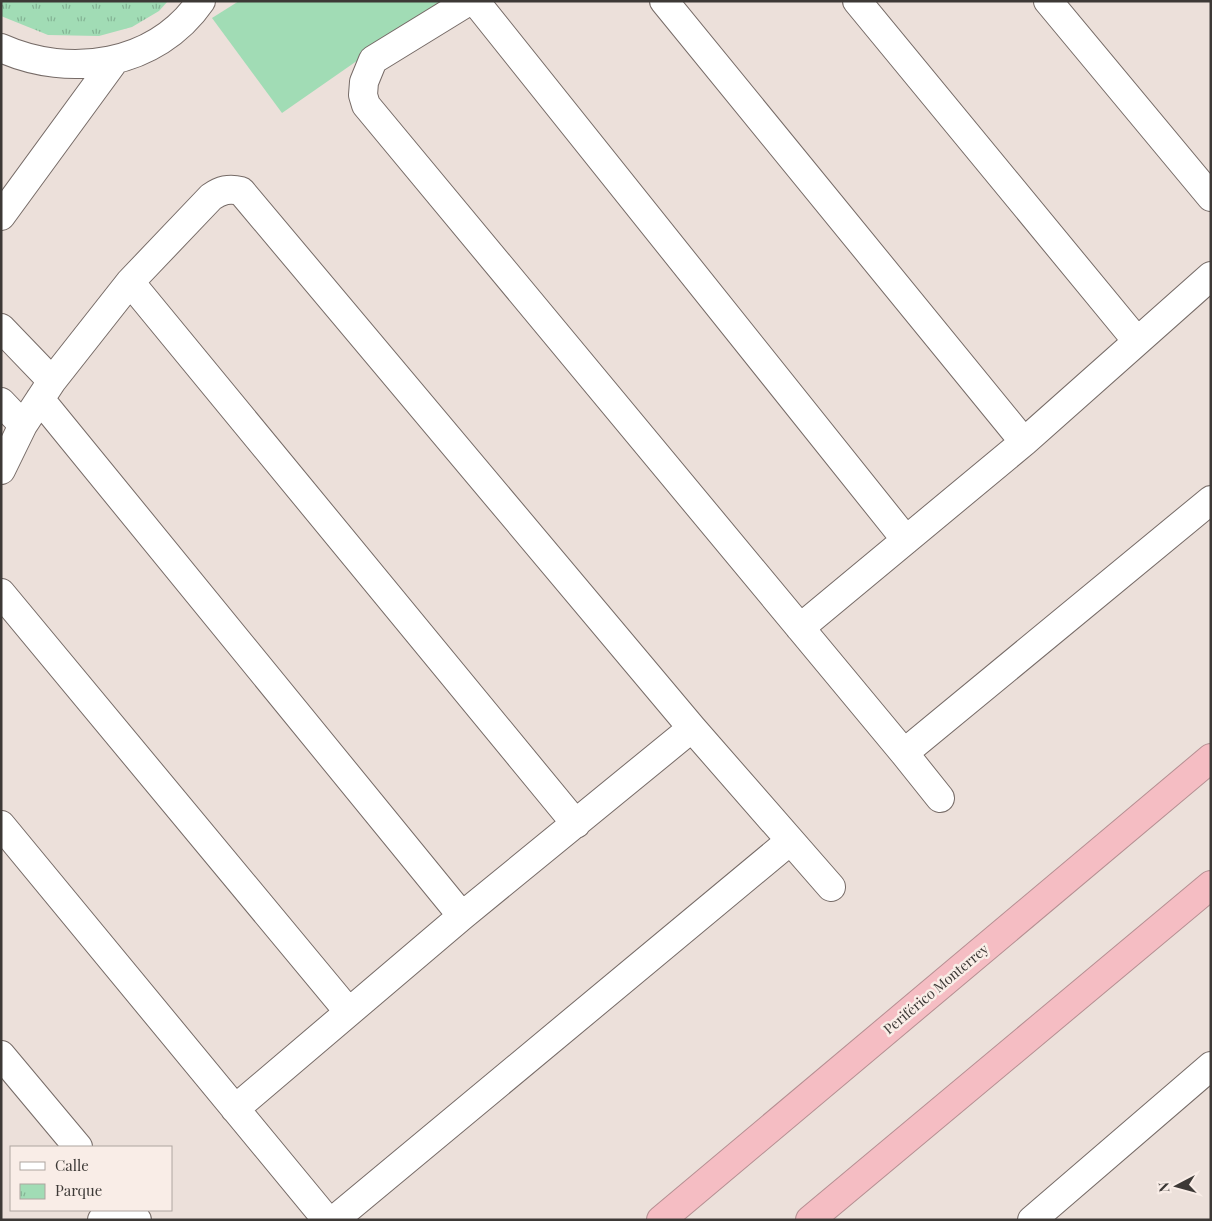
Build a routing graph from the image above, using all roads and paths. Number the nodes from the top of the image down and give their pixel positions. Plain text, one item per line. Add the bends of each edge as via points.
1 (201, 1) edge
2 (469, 1) edge
3 (475, 1) edge
4 (664, 1) edge
5 (857, 1) edge
6 (1048, 1) edge
7 (1, 48) edge
8 (115, 60) junction
9 (1211, 197) edge
10 (1, 216) edge
11 (1211, 276) edge
12 (130, 282) junction
13 (1, 328) edge
14 (1137, 341) junction
15 (46, 390) junction
16 (1, 402) edge
17 (23, 425) junction
18 (1024, 442) junction
19 (1, 470) edge
20 (1211, 500) edge
21 (906, 540) junction
22 (1, 593) edge
23 (800, 628) junction
24 (692, 728) junction
25 (904, 753) junction
26 (1211, 758) edge
27 (940, 798) dead end
28 (576, 824) junction
29 (1, 825) edge
30 (790, 841) junction
31 (831, 887) dead end
32 (1206, 892) edge
33 (462, 916) junction
34 (348, 1011) junction
35 (1, 1055) edge
36 (1211, 1066) edge
37 (1211, 1079) edge
38 (235, 1109) junction
39 (1147, 1121) junction
40 (77, 1146) edge
41 (113, 1211) edge
42 (102, 1220) edge
43 (327, 1220) edge
44 (334, 1220) edge
45 (661, 1220) edge
46 (810, 1220) edge
47 (1032, 1220) edge

1 - 8 street via 160,40
2 - 23 street via 373,60 364,82 366,105
3 - 21 street
4 - 18 street
5 - 14 street
6 - 9 street
7 - 8 street via 43,62 67,65
8 - 10 street
11 - 14 street
12 - 15 street
12 - 24 street via 211,197 221,190 241,191
12 - 28 street
13 - 15 street
14 - 18 street
15 - 17 street
15 - 33 street
16 - 17 street
17 - 19 street
18 - 21 street
20 - 25 street
21 - 23 street
22 - 34 street
23 - 25 street
24 - 28 street
24 - 30 street
25 - 27 street
26 - 45 highway, Periférico Monterrey
28 - 33 street
29 - 38 street
30 - 31 street
30 - 44 street
32 - 46 highway
33 - 34 street
34 - 38 street
35 - 40 street
36 - 39 street
37 - 39 street
38 - 43 street
39 - 47 street
41 - 42 street

